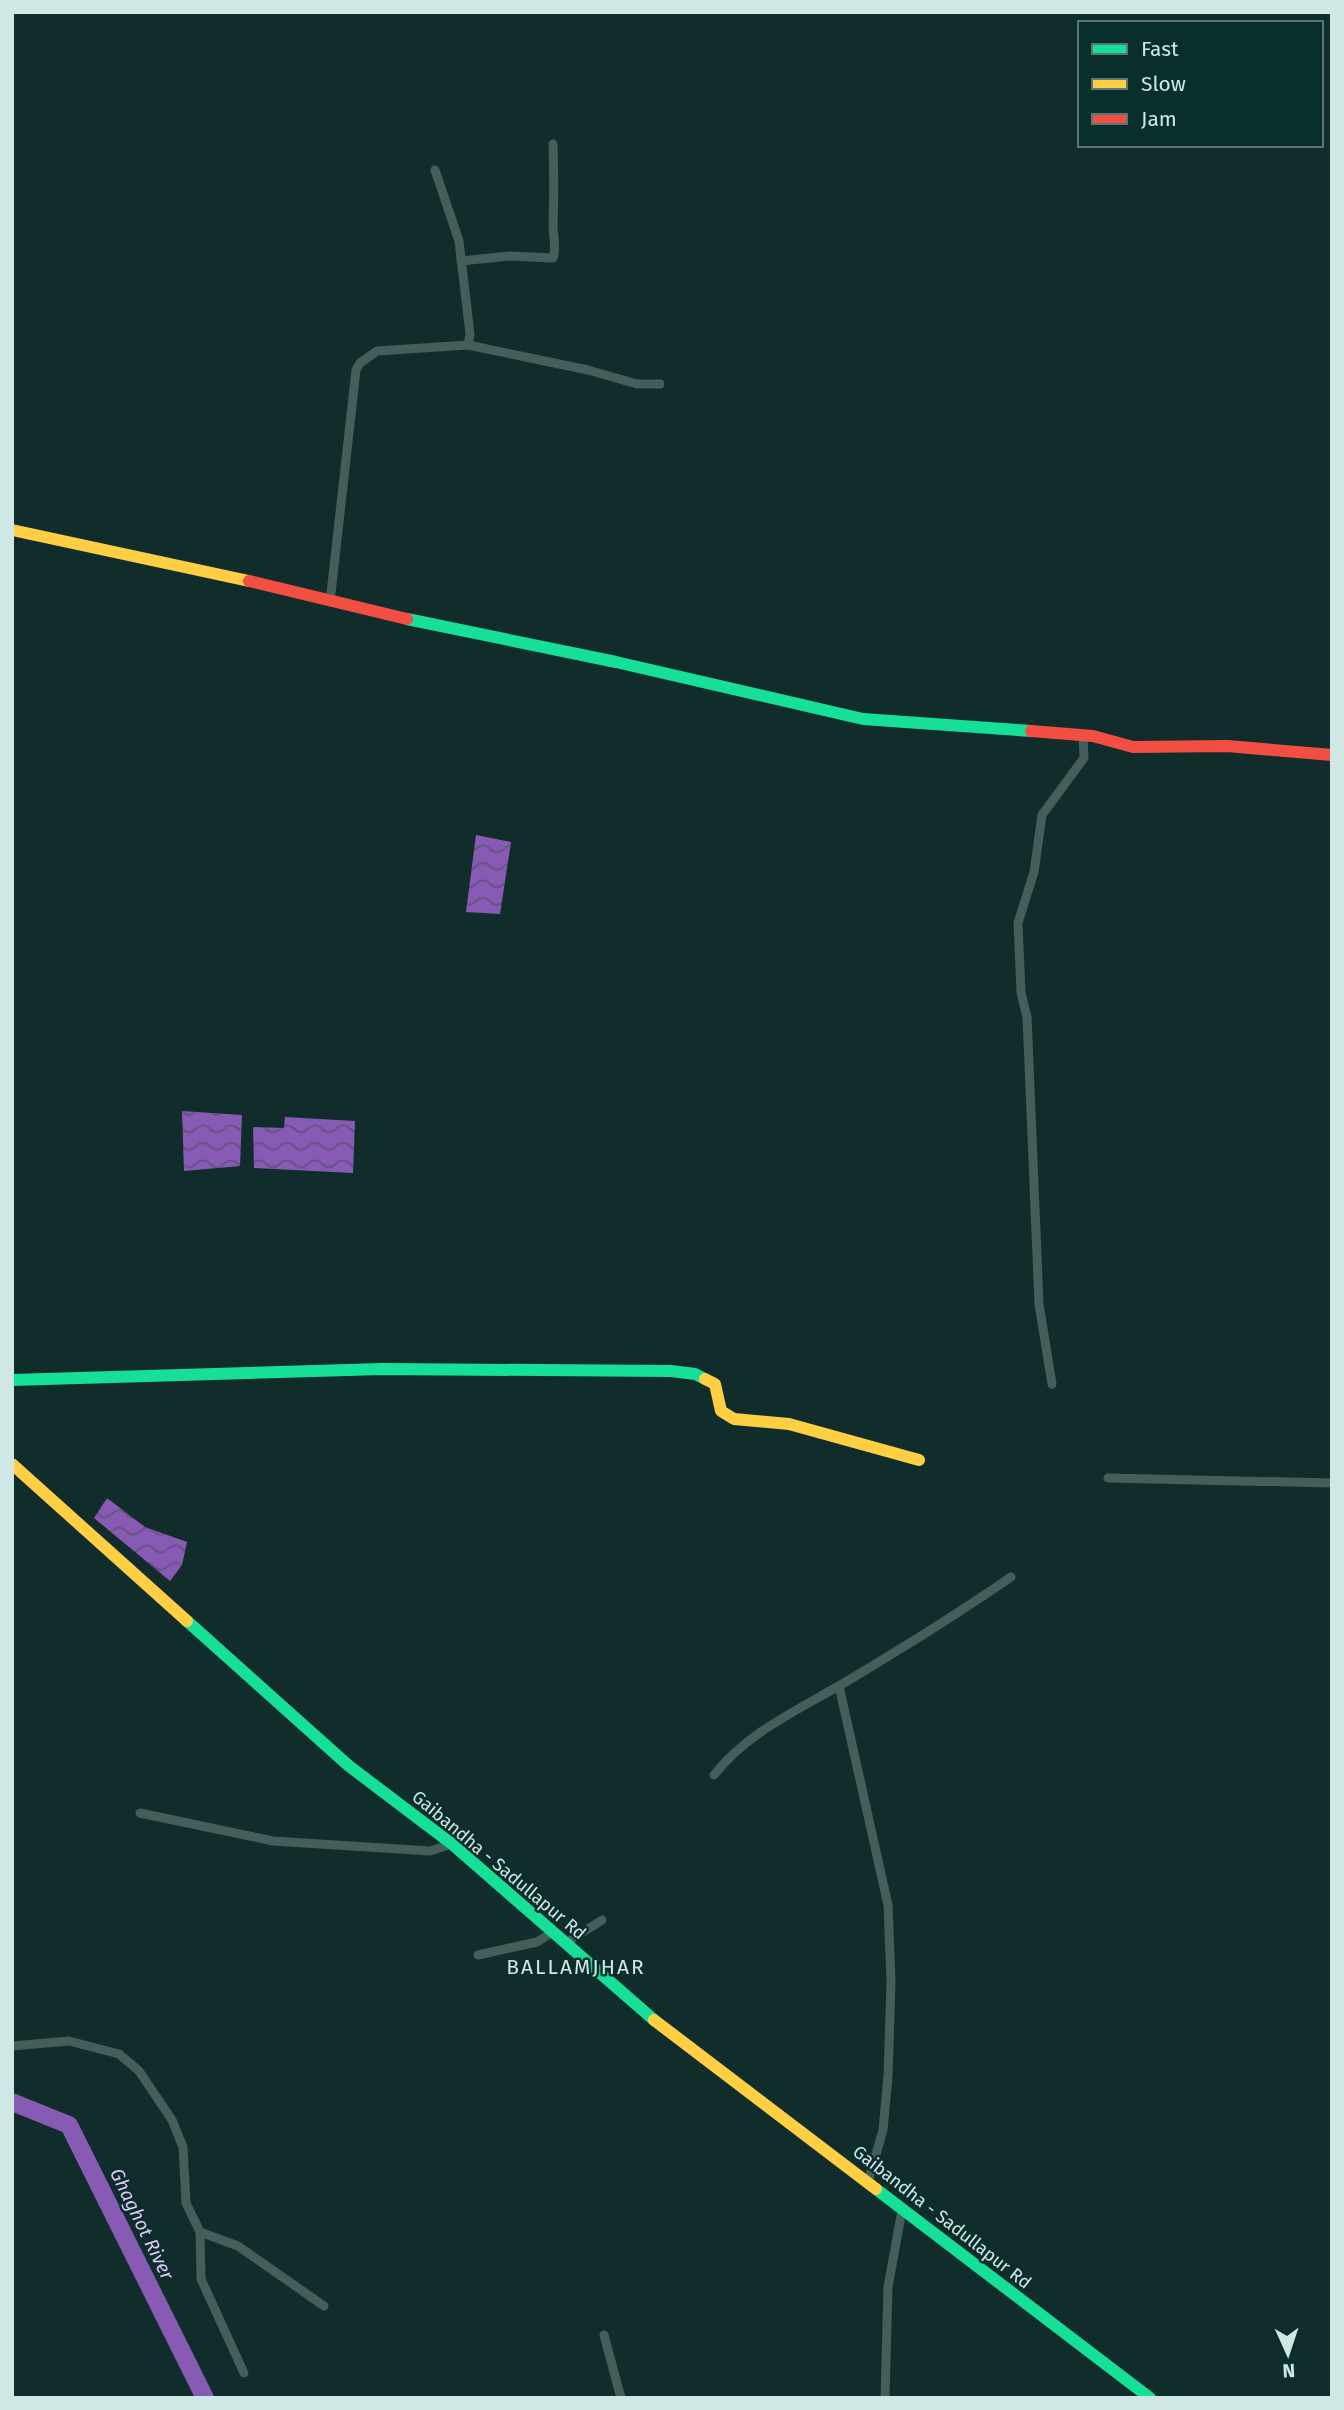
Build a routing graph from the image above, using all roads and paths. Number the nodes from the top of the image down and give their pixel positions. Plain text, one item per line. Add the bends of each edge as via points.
1 (552, 144) dead end
2 (435, 170) dead end
3 (461, 261) junction
4 (468, 345) junction
5 (660, 384) dead end
6 (12, 530) edge
7 (330, 602) junction
8 (1083, 735) junction
9 (1332, 755) edge
10 (12, 1380) edge
11 (1052, 1384) dead end
12 (919, 1460) dead end
13 (12, 1464) edge
14 (1108, 1478) dead end
15 (1332, 1483) edge
16 (1011, 1577) dead end
17 (839, 1686) junction
18 (714, 1775) dead end
19 (140, 1813) dead end
20 (452, 1844) junction
21 (602, 1920) dead end
22 (553, 1932) junction
23 (566, 1943) junction
24 (478, 1955) dead end
25 (12, 2046) edge
26 (868, 2182) junction
27 (902, 2210) junction
28 (201, 2232) junction
29 (324, 2306) dead end
30 (604, 2335) dead end
31 (244, 2373) dead end
32 (621, 2398) edge
33 (885, 2398) edge
34 (1150, 2398) edge

1 - 3 street via 556,249 552,258
2 - 3 street via 459,241
3 - 4 street
4 - 5 street via 637,384
4 - 7 street via 377,351 360,363 351,394
6 - 7 street via 223,574
7 - 8 street via 863,719
8 - 9 street via 1133,747 1227,746
8 - 11 street via 1084,758 1042,815 1034,872 1018,923 1021,993 1027,1017 1039,1304
10 - 12 street via 382,1369 671,1371 695,1374 715,1384 721,1411 734,1419 789,1424
13 - 20 street, Gaibandha - Sadullapur Rd via 349,1766
14 - 15 street
16 - 17 street
17 - 18 street via 767,1726
17 - 26 street via 888,1905 888,2076 883,2130
19 - 20 street via 273,1841 430,1852
20 - 22 street, Gaibandha - Sadullapur Rd
21 - 23 street
22 - 23 street, Gaibandha - Sadullapur Rd
22 - 24 street via 537,1942
23 - 26 street, Gaibandha - Sadullapur Rd via 660,2025
25 - 28 street via 69,2041 120,2054 139,2070 172,2120 183,2147 186,2203
26 - 27 street, Gaibandha - Sadullapur Rd
27 - 33 street via 888,2287
27 - 34 street, Gaibandha - Sadullapur Rd
28 - 29 street via 238,2246
28 - 31 street via 201,2279
30 - 32 street

